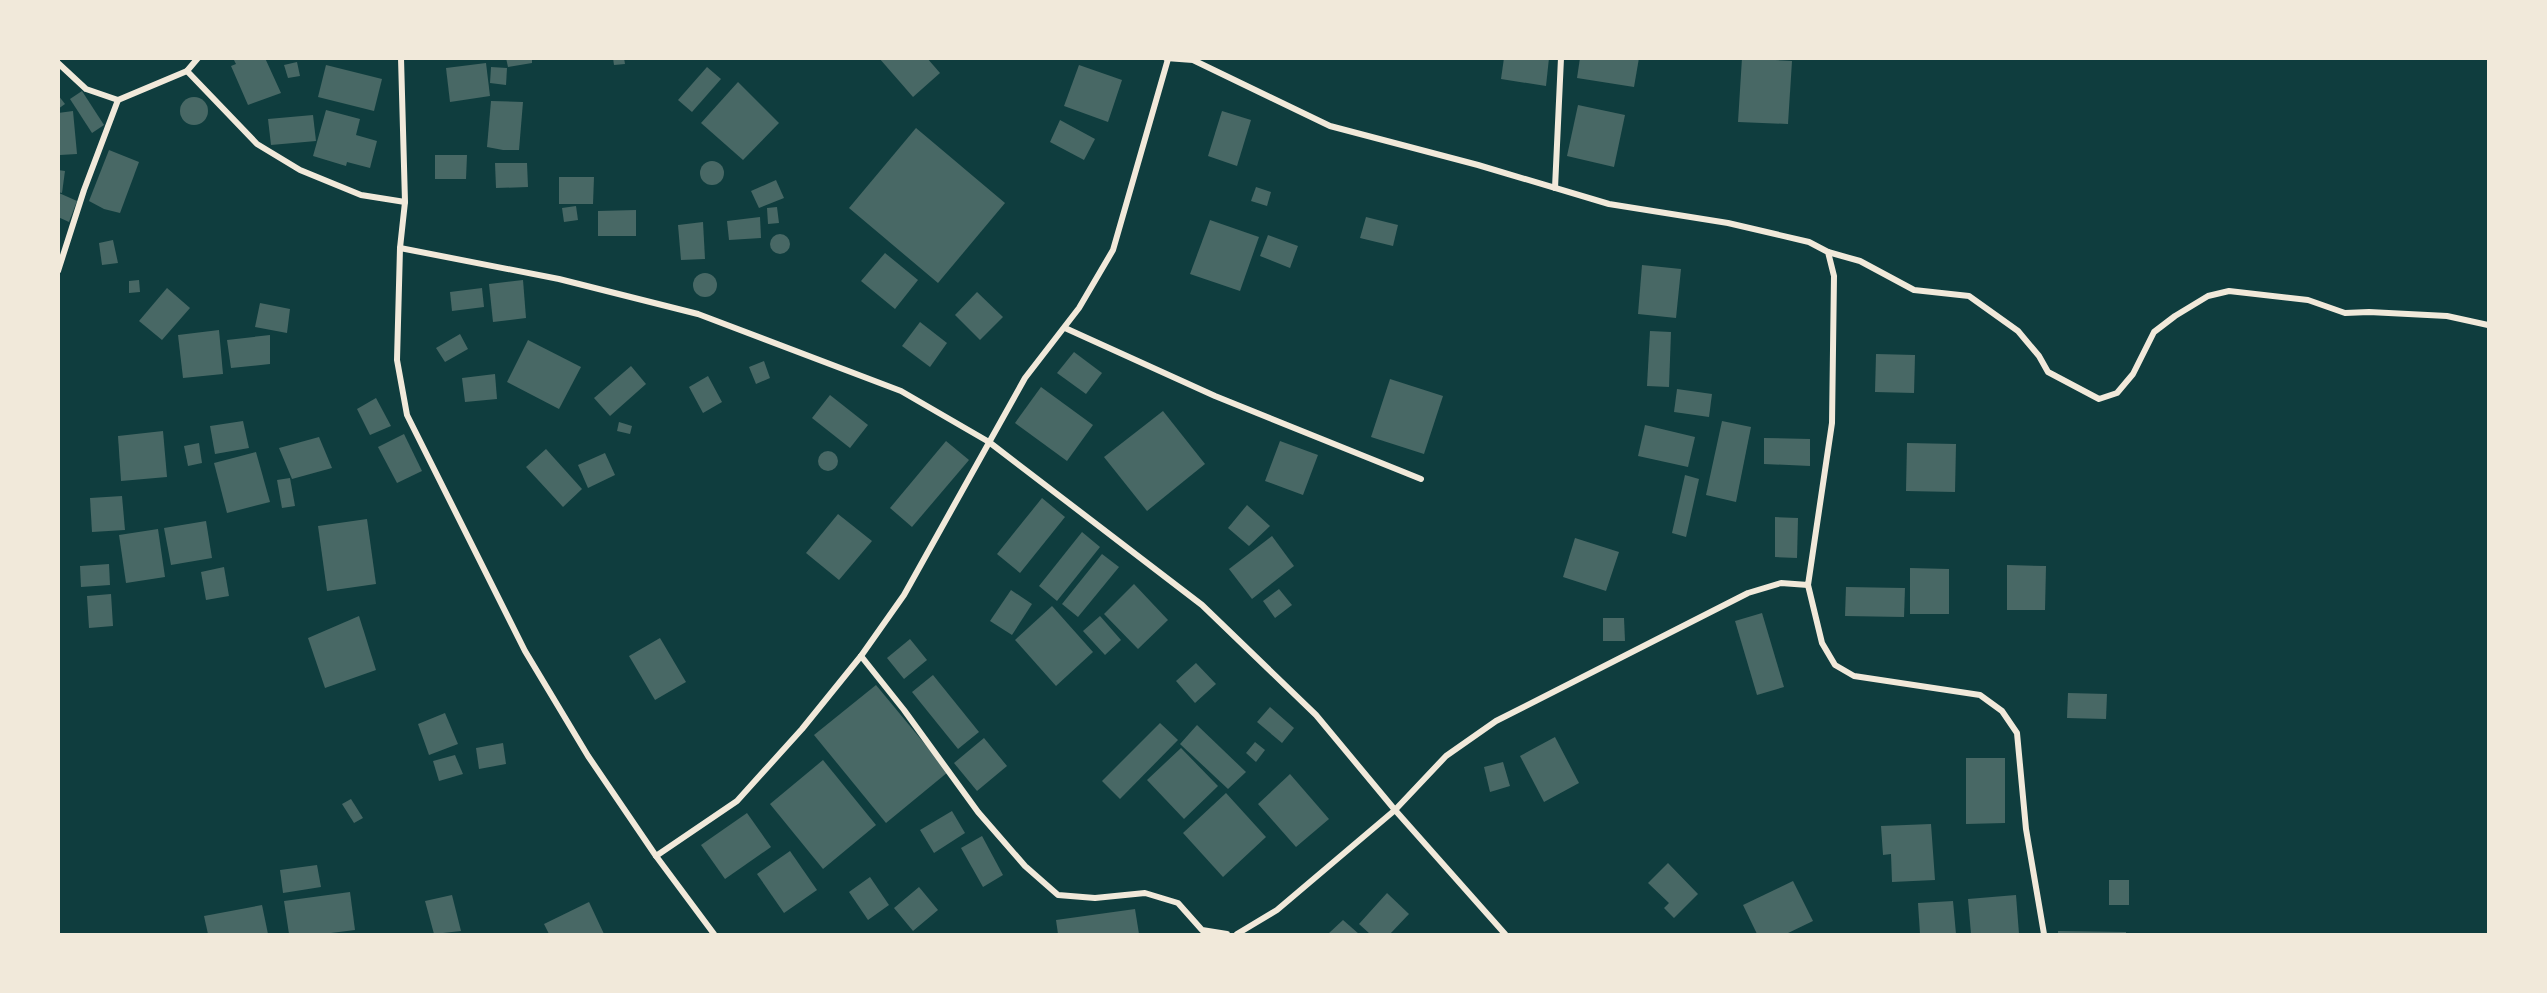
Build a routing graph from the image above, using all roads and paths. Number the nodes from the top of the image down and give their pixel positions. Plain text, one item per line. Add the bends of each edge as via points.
1 (198, 58) edge
2 (401, 58) edge
3 (1561, 58) edge
4 (1167, 59) edge
5 (1193, 59) edge
6 (58, 63) edge
7 (187, 71) junction
8 (118, 100) junction
9 (1555, 188) junction
10 (405, 202) junction
11 (400, 248) junction
12 (1827, 252) junction
13 (58, 271) edge
14 (2488, 325) edge
15 (1065, 328) junction
16 (989, 442) junction
17 (1421, 479) dead end
18 (1808, 585) junction
19 (861, 657) junction
20 (1395, 810) junction
21 (656, 856) junction
22 (714, 934) edge
23 (1227, 934) edge
24 (1237, 934) edge
25 (1505, 934) edge
26 (2044, 934) edge

1 - 7 street
2 - 10 street
3 - 9 street
4 - 5 street
4 - 15 street via 1113,250
5 - 9 street via 1330,126
6 - 8 street via 86,89
7 - 8 street
7 - 10 street via 257,144 300,170 361,195
8 - 13 street
9 - 12 street via 1609,204 1740,225 1809,242
10 - 11 street
11 - 16 street via 559,279 698,314 901,391
11 - 21 street via 397,360 407,415 525,651 588,756
12 - 14 street via 1860,261 1914,290 1969,296 2018,331 2048,372 2099,399 2117,393 2133,374 2154,332 2208,296 2229,291 2308,300 2345,313 2447,316
12 - 18 street via 1834,276 1832,423
15 - 16 street via 1025,378
15 - 17 street via 1215,396
16 - 19 street via 904,595
16 - 20 street via 1202,605 1316,715
18 - 20 street via 1781,583 1748,593 1496,721 1446,756
18 - 26 street via 1822,643 1835,665 1854,676 1980,695 2002,711 2017,733 2026,829
19 - 21 street via 737,801
19 - 23 street via 978,812 1025,866 1058,895 1095,898 1145,893 1178,903 1202,930
20 - 24 street via 1277,910
20 - 25 street
21 - 22 street

